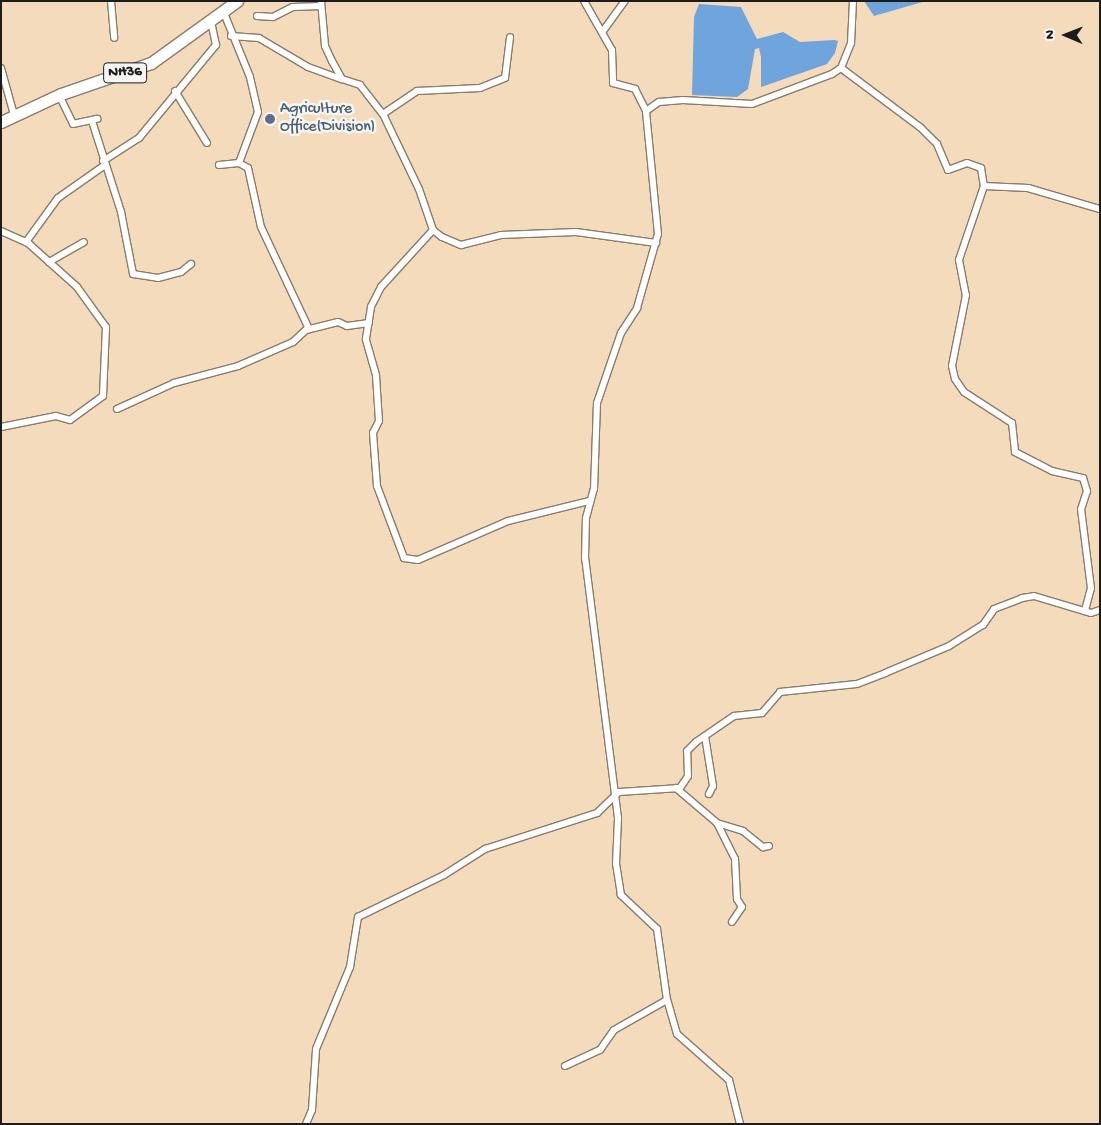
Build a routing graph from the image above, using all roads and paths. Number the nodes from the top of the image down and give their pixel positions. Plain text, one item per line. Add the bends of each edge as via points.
1 (111, 1) edge
2 (237, 1) edge
3 (584, 1) edge
4 (625, 1) edge
5 (853, 1) edge
6 (321, 4) edge
7 (224, 13) junction
8 (257, 16) dead end
9 (211, 21) junction
10 (603, 32) junction
11 (230, 36) junction
12 (114, 38) dead end
13 (510, 38) dead end
14 (1, 68) edge
15 (841, 68) junction
16 (342, 79) junction
17 (174, 91) junction
18 (59, 95) junction
19 (646, 111) junction
20 (383, 114) junction
21 (14, 115) junction
22 (1, 122) edge
23 (207, 143) dead end
24 (104, 163) junction
25 (239, 163) junction
26 (219, 165) dead end
27 (984, 186) junction
28 (1100, 209) edge
29 (433, 230) junction
30 (1, 231) edge
31 (26, 242) junction
32 (84, 242) dead end
33 (656, 243) junction
34 (49, 262) junction
35 (191, 264) dead end
36 (369, 323) junction
37 (309, 329) junction
38 (117, 408) dead end
39 (1, 427) edge
40 (589, 501) junction
41 (1100, 610) edge
42 (1085, 611) junction
43 (705, 736) junction
44 (676, 788) junction
45 (709, 794) dead end
46 (614, 798) junction
47 (717, 823) junction
48 (769, 846) dead end
49 (732, 922) dead end
50 (667, 1000) junction
51 (565, 1066) dead end
52 (306, 1124) edge
53 (740, 1124) edge

1 - 12 street
2 - 7 highway, NH36
3 - 10 street
4 - 10 street
5 - 15 street via 851,43
6 - 8 street via 293,7 273,17
6 - 16 street via 326,46
7 - 9 highway, NH36
7 - 11 street
9 - 17 street via 216,45
9 - 18 highway, NH36 via 150,63
10 - 19 street via 612,50 614,83 635,88
11 - 16 street via 259,38 308,67
11 - 25 street via 250,77 258,112
13 - 20 street via 505,78 480,88 417,91
14 - 21 street
15 - 19 street via 752,104 683,100 659,102
15 - 27 street via 938,144 948,170 967,163 981,168
16 - 20 street via 360,84
17 - 23 street
17 - 24 street via 139,138
18 - 21 highway, NH36
18 - 24 street via 73,124 95,120
19 - 33 street via 648,167 658,219
20 - 29 street via 419,189
21 - 22 highway, NH36
24 - 31 street via 58,198
24 - 35 street via 121,212 133,274 158,278 181,272
25 - 26 street
25 - 37 street via 248,168 261,227
27 - 28 street via 1028,188
27 - 42 street via 959,260 966,295 952,366 955,379 964,392 1012,423 1015,452 1052,471 1083,478 1086,491 1081,509 1091,588
29 - 33 street via 461,246 538,231
29 - 36 street via 381,287
30 - 31 street
31 - 34 street
32 - 34 street
33 - 40 street via 637,308 621,334 597,403 594,488
34 - 39 street via 77,287 106,327 103,396 70,420 56,416
36 - 37 street via 347,326 338,322
36 - 40 street via 366,340 376,376 379,421 373,433 377,486 404,558 418,560 508,521
37 - 38 street via 293,342 238,366 174,383
40 - 46 street via 585,558
41 - 42 street
42 - 43 street via 1034,596 1022,598 994,609 983,625 949,646 857,684 780,692 762,713 734,716
43 - 44 street via 687,751 686,783
43 - 45 street via 713,786
44 - 46 street via 618,792
44 - 47 street
46 - 50 street via 621,894 657,929
46 - 52 street via 596,812 571,824 539,828 485,849 444,875 358,917 350,967 316,1049 312,1110
47 - 48 street via 743,831 763,847
47 - 49 street via 738,876 741,911
50 - 51 street via 614,1030 600,1050
50 - 53 street via 677,1034 686,1047 729,1080

